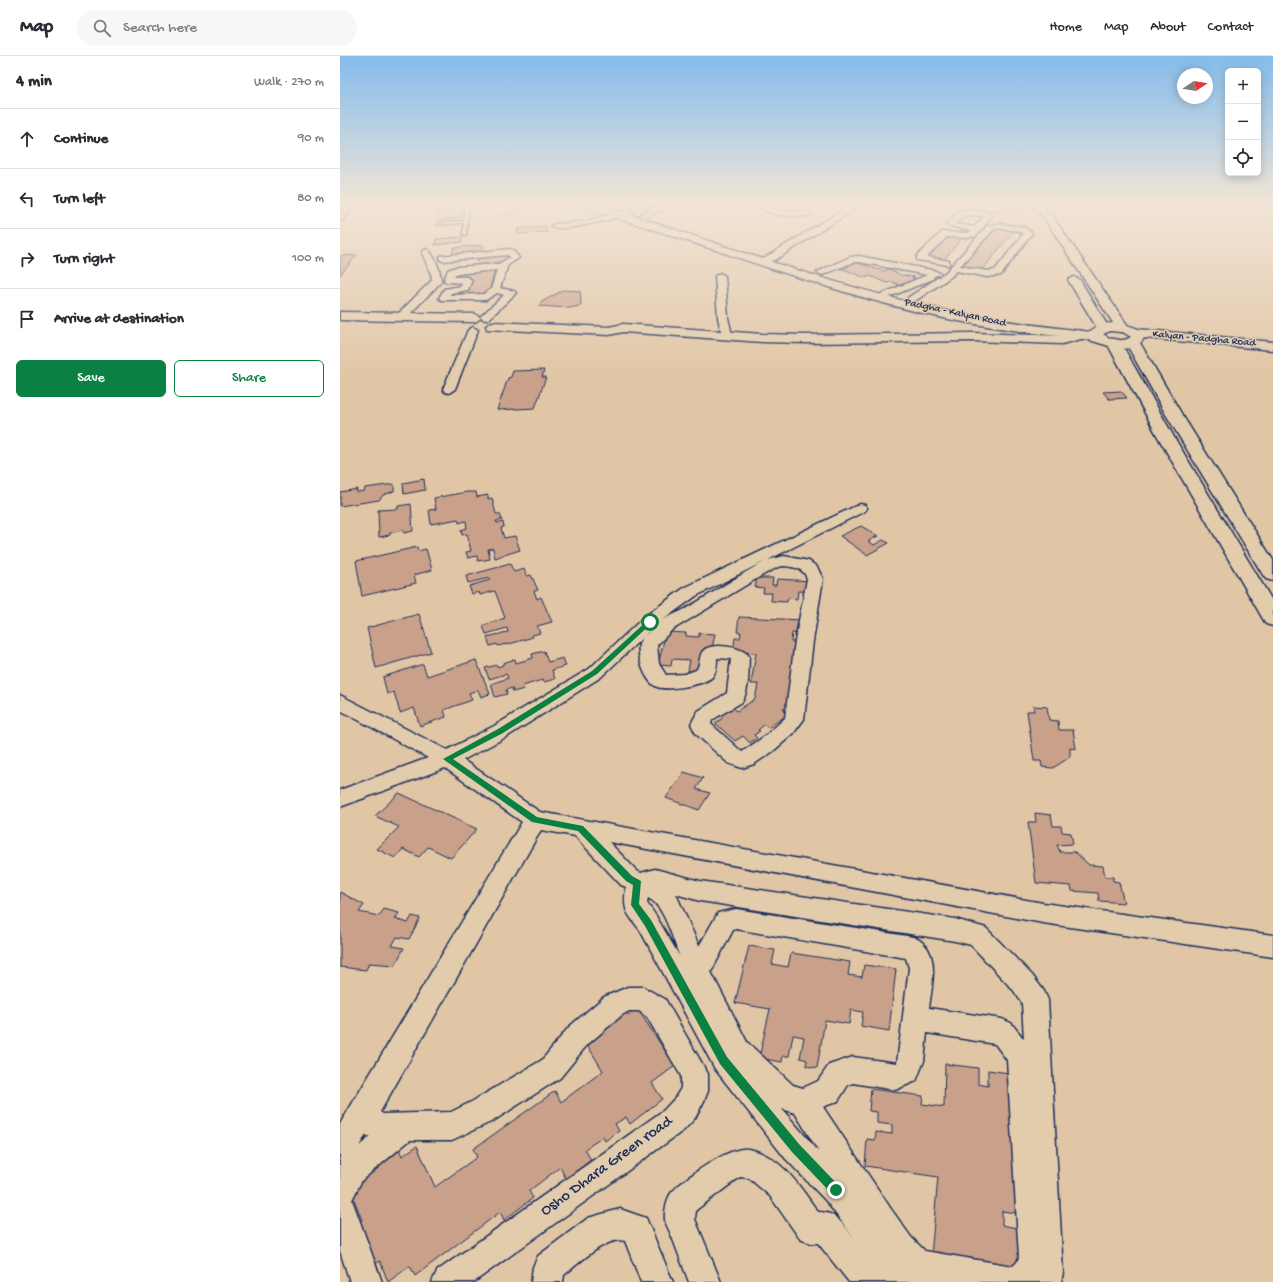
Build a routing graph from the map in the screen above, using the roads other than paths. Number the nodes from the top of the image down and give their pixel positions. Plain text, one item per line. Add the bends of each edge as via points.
1 (430, 261) edge
2 (469, 261) edge
3 (511, 261) edge
4 (787, 261) edge
5 (848, 261) edge
6 (870, 261) edge
7 (932, 261) edge
8 (953, 261) edge
9 (955, 261) edge
10 (1007, 261) edge
11 (1080, 261) edge
12 (763, 262) edge
13 (506, 265) junction
14 (950, 266) junction
15 (805, 267) junction
16 (1067, 269) dead end
17 (792, 271) junction
18 (822, 272) junction
19 (936, 274) junction
20 (720, 276) dead end
21 (495, 290) junction
22 (887, 296) junction
23 (912, 299) junction
24 (340, 316) edge
25 (400, 318) junction
26 (480, 322) junction
27 (340, 324) edge
28 (1100, 332) junction
29 (728, 335) junction
30 (1080, 335) junction
31 (1132, 336) junction
32 (1114, 343) junction
33 (1273, 346) edge
34 (1273, 350) edge
35 (449, 389) dead end
36 (860, 508) dead end
37 (768, 559) junction
38 (1273, 575) edge
39 (677, 601) junction
40 (692, 612) junction
41 (1273, 618) edge
42 (340, 702) edge
43 (447, 759) junction
44 (340, 799) edge
45 (535, 820) junction
46 (581, 828) junction
47 (638, 883) junction
48 (1273, 946) edge
49 (698, 972) junction
50 (916, 1019) junction
51 (804, 1102) junction
52 (362, 1118) junction
53 (405, 1126) junction
54 (340, 1149) edge
55 (340, 1193) edge
56 (340, 1207) edge
57 (366, 1282) edge
58 (448, 1282) edge
59 (547, 1282) edge
60 (657, 1282) edge
61 (705, 1282) edge
62 (869, 1282) edge
63 (915, 1282) edge
64 (1014, 1282) edge
65 (1045, 1282) edge

1 - 25 street via 437,277 436,282
2 - 13 street via 469,265 473,266
3 - 13 street
4 - 15 street
5 - 18 street
6 - 19 street
7 - 14 street
8 - 14 street
9 - 14 street
10 - 14 street via 998,273 987,274
11 - 31 street
12 - 17 street, Padgha - Kalyan Road
13 - 21 street
13 - 21 street via 451,272 449,280 467,280 465,288 447,291 444,298 486,297
14 - 19 street
14 - 23 street via 949,274
15 - 17 street
15 - 18 street
16 - 28 street
17 - 22 street, Padgha - Kalyan Road
18 - 22 street
19 - 22 street
20 - 29 street via 723,318
21 - 26 street via 513,291
22 - 23 street
22 - 30 street, Padgha - Kalyan Road via 936,312
23 - 28 street
24 - 25 street
25 - 26 street
26 - 27 street
26 - 29 street via 590,327 609,331 623,328
26 - 35 street
28 - 30 street, Padgha - Kalyan Road
28 - 31 street
28 - 32 street
29 - 30 street via 805,339 973,337 1062,340
31 - 32 street
31 - 33 street, Kalyan - Padgha Road
31 - 34 street
31 - 38 street via 1177,419
32 - 41 street via 1166,437
36 - 37 street
37 - 39 street via 690,592
37 - 40 street
37 - 40 street via 803,564 811,569 815,579 794,719 788,728 745,760 734,758 703,729 701,724 705,716 735,697 738,690 740,656 714,652 710,654 707,670 702,676 668,682 660,681 650,666 648,643 666,626
39 - 40 street
39 - 43 street via 650,622 595,673 501,731
42 - 43 street
43 - 44 street
43 - 45 street
45 - 46 street
45 - 52 street
46 - 47 street via 629,878
46 - 48 street via 1043,913
47 - 49 street via 663,894 671,906
47 - 63 street via 635,905 648,923 724,1060 795,1148 836,1190 864,1227 882,1259 900,1276
47 - 65 street via 655,879 700,891 955,930 978,936 1023,983 1035,1000 1047,1273
49 - 50 street via 726,920 736,919 913,948 920,956 921,968
49 - 51 street via 738,1051 785,1097
50 - 51 street via 911,1061 907,1072 896,1077 853,1070 839,1075 828,1091
50 - 64 street via 1002,1032 1019,1054 1022,1065 1034,1257 1031,1271 1024,1280
51 - 64 street via 865,1199 895,1241 918,1265
52 - 53 street, Osho Dhara Green road via 382,1128
52 - 54 street
53 - 55 street via 352,1170
53 - 58 street, Osho Dhara Green road via 452,1126 483,1111 551,1069 578,1036 613,1006 628,1000 643,999 656,1008 695,1074 694,1091 685,1108 674,1120
56 - 57 street
59 - 60 street via 549,1266 598,1229 620,1224 635,1229
61 - 62 street via 680,1219 682,1202 737,1163 752,1163 783,1186 811,1228 825,1227

